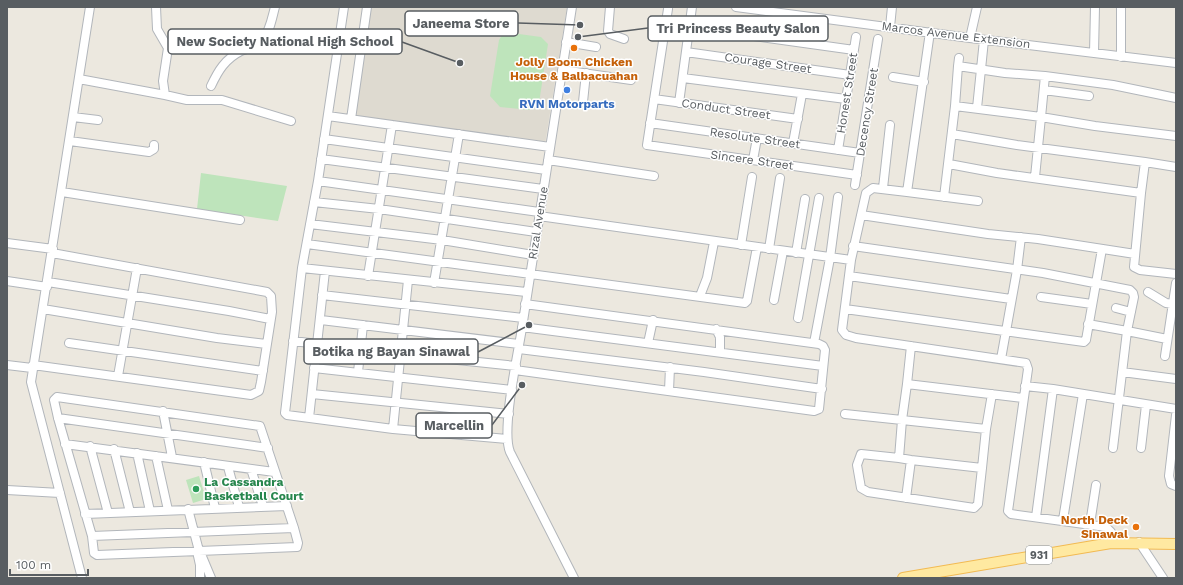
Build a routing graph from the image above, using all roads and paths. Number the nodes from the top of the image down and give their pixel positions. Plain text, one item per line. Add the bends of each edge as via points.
1 (90, 7) edge
2 (156, 7) edge
3 (275, 7) edge
4 (344, 7) edge
5 (367, 7) edge
6 (572, 7) edge
7 (610, 7) edge
8 (692, 7) edge
9 (736, 7) edge
10 (892, 7) edge
11 (977, 7) edge
12 (1095, 7) edge
13 (1121, 7) edge
14 (668, 9) dead end
15 (690, 27) junction
16 (890, 27) junction
17 (930, 32) junction
18 (856, 37) dead end
19 (970, 38) junction
20 (624, 39) dead end
21 (878, 39) dead end
22 (984, 40) junction
23 (566, 42) junction
24 (596, 47) dead end
25 (854, 50) junction
26 (686, 52) junction
27 (1094, 53) junction
28 (1121, 57) junction
29 (1176, 63) edge
30 (562, 70) junction
31 (981, 70) junction
32 (586, 73) junction
33 (850, 74) junction
34 (1045, 76) junction
35 (893, 77) dead end
36 (683, 78) junction
37 (79, 79) junction
38 (632, 80) dead end
39 (924, 82) junction
40 (211, 86) dead end
41 (1044, 90) junction
42 (802, 94) junction
43 (164, 95) junction
44 (1089, 96) dead end
45 (1176, 98) edge
46 (654, 99) junction
47 (846, 99) junction
48 (583, 102) dead end
49 (680, 103) junction
50 (955, 106) junction
51 (977, 108) junction
52 (328, 116) junction
53 (1041, 117) junction
54 (73, 118) junction
55 (351, 119) junction
56 (798, 119) junction
57 (98, 120) dead end
58 (291, 120) dead end
59 (650, 123) junction
60 (392, 125) junction
61 (890, 125) dead end
62 (459, 134) junction
63 (952, 134) junction
64 (1176, 136) edge
65 (757, 138) junction
66 (324, 139) junction
67 (70, 141) junction
68 (793, 143) junction
69 (154, 145) dead end
70 (550, 147) junction
71 (1038, 147) junction
72 (389, 148) junction
73 (838, 150) junction
74 (860, 153) junction
75 (456, 157) junction
76 (320, 159) junction
77 (548, 160) junction
78 (754, 160) junction
79 (1145, 162) junction
80 (949, 164) junction
81 (1176, 167) edge
82 (386, 168) junction
83 (546, 170) junction
84 (857, 175) junction
85 (654, 176) dead end
86 (452, 177) junction
87 (752, 177) dead end
88 (1035, 177) junction
89 (780, 178) dead end
90 (318, 181) junction
91 (856, 185) dead end
92 (543, 188) junction
93 (883, 188) junction
94 (382, 191) junction
95 (62, 192) junction
96 (907, 192) junction
97 (1141, 193) junction
98 (838, 197) dead end
99 (944, 197) junction
100 (819, 198) dead end
101 (805, 199) dead end
102 (448, 200) junction
103 (978, 201) dead end
104 (314, 202) junction
105 (379, 209) junction
106 (539, 214) junction
107 (860, 215) junction
108 (240, 220) dead end
109 (445, 220) junction
110 (310, 224) junction
111 (536, 232) junction
112 (375, 233) junction
113 (1021, 237) junction
114 (442, 240) junction
115 (714, 242) junction
116 (7, 243) edge
117 (307, 244) junction
118 (741, 245) junction
119 (853, 246) junction
120 (757, 247) junction
121 (769, 249) junction
122 (1102, 249) junction
123 (52, 251) junction
124 (783, 251) junction
125 (796, 253) junction
126 (372, 254) junction
127 (809, 254) junction
128 (1135, 254) junction
129 (533, 255) junction
130 (830, 258) junction
131 (851, 260) junction
132 (438, 262) junction
133 (138, 268) junction
134 (302, 268) junction
135 (1017, 270) junction
136 (325, 271) junction
137 (529, 273) junction
138 (1176, 274) edge
139 (368, 276) junction
140 (849, 276) junction
141 (408, 280) junction
142 (7, 281) edge
143 (1097, 282) junction
144 (1176, 283) edge
145 (48, 284) junction
146 (434, 284) junction
147 (526, 292) junction
148 (1148, 292) dead end
149 (133, 295) junction
150 (322, 295) junction
151 (700, 296) junction
152 (1041, 297) dead end
153 (1011, 299) junction
154 (774, 300) dead end
155 (525, 304) junction
156 (1092, 304) junction
157 (1173, 304) junction
158 (405, 305) junction
159 (1116, 308) dead end
160 (43, 309) junction
161 (845, 309) junction
162 (1131, 312) junction
163 (523, 318) junction
164 (798, 318) dead end
165 (270, 319) junction
166 (321, 320) junction
167 (652, 320) junction
168 (128, 323) junction
169 (1088, 324) junction
170 (363, 325) junction
171 (522, 327) junction
172 (716, 329) junction
173 (402, 330) junction
174 (1005, 331) junction
175 (1127, 331) junction
176 (1167, 338) junction
177 (293, 341) junction
178 (69, 343) dead end
179 (648, 343) junction
180 (814, 343) junction
181 (266, 344) junction
182 (318, 344) junction
183 (519, 346) junction
184 (911, 346) junction
185 (360, 349) junction
186 (123, 350) junction
187 (720, 351) junction
188 (400, 354) junction
189 (1165, 356) dead end
190 (1001, 359) junction
191 (7, 365) edge
192 (823, 366) junction
193 (32, 367) junction
194 (314, 368) junction
195 (516, 368) junction
196 (670, 368) junction
197 (263, 371) junction
198 (358, 372) junction
199 (1122, 372) junction
200 (118, 376) junction
201 (397, 376) junction
202 (1176, 379) edge
203 (907, 384) junction
204 (1025, 386) junction
205 (1053, 388) junction
206 (822, 389) junction
207 (512, 390) junction
208 (669, 391) junction
209 (312, 394) junction
210 (992, 394) junction
211 (1083, 394) junction
212 (1023, 398) junction
213 (1118, 400) junction
214 (395, 401) junction
215 (1146, 405) junction
216 (1176, 409) edge
217 (162, 411) junction
218 (508, 414) junction
219 (845, 414) dead end
220 (1176, 415) edge
221 (58, 418) junction
222 (309, 418) junction
223 (902, 420) junction
224 (394, 429) junction
225 (986, 429) junction
226 (168, 433) junction
227 (507, 439) junction
228 (66, 444) junction
229 (90, 446) junction
230 (268, 448) junction
231 (1113, 448) dead end
232 (1141, 448) dead end
233 (114, 449) junction
234 (137, 453) junction
235 (156, 456) junction
236 (172, 457) junction
237 (899, 458) junction
238 (911, 460) junction
239 (204, 462) junction
240 (228, 467) junction
241 (982, 468) junction
242 (251, 469) junction
243 (274, 472) junction
244 (1096, 485) dead end
245 (1176, 486) edge
246 (7, 490) edge
247 (60, 493) junction
248 (906, 498) junction
249 (263, 506) junction
250 (286, 506) junction
251 (239, 507) junction
252 (215, 508) junction
253 (188, 509) junction
254 (168, 510) junction
255 (150, 511) junction
256 (130, 512) junction
257 (108, 513) junction
258 (85, 514) junction
259 (1036, 517) junction
260 (1063, 520) junction
261 (1090, 524) junction
262 (294, 528) junction
263 (193, 532) junction
264 (92, 536) junction
265 (1139, 542) junction
266 (1111, 544) junction
267 (1176, 544) edge
268 (199, 551) junction
269 (82, 578) edge
270 (200, 578) edge
271 (211, 578) edge
272 (574, 578) edge
273 (903, 578) edge
274 (1163, 578) edge

1 - 37 street
2 - 43 street via 157,29 168,48 163,81
3 - 40 street via 264,39 225,62
4 - 52 street
5 - 55 street
6 - 23 street, Rizal Avenue
7 - 20 street via 608,31
8 - 15 street
9 - 16 street, Marcos Avenue Extension
10 - 16 street
11 - 19 street
12 - 27 street
13 - 28 street
14 - 46 street
15 - 25 street
15 - 26 street
16 - 17 street, Marcos Avenue Extension
17 - 19 street, Marcos Avenue Extension
17 - 39 street
18 - 25 street, Honest Street
19 - 22 street, Marcos Avenue Extension
21 - 74 street, Decency Street
22 - 27 street, Marcos Avenue Extension
22 - 31 street
23 - 24 street
23 - 30 street, Rizal Avenue
25 - 33 street, Honest Street
26 - 33 street, Courage Street
26 - 36 street
27 - 28 street, Marcos Avenue Extension
28 - 29 street, Marcos Avenue Extension
30 - 32 street
30 - 70 street, Rizal Avenue
31 - 34 street
31 - 50 street via 958,62
31 - 51 street
32 - 38 street
32 - 48 street
33 - 47 street, Honest Street
34 - 41 street
34 - 45 street via 1112,85
35 - 39 street
36 - 42 street
36 - 49 street
37 - 43 street
37 - 54 street
39 - 96 street
41 - 44 street
41 - 53 street
42 - 47 street
42 - 56 street
43 - 58 street via 188,100 222,100
46 - 49 street, Conduct Street
46 - 59 street
47 - 73 street, Honest Street
49 - 56 street, Conduct Street
50 - 51 street
50 - 63 street
51 - 53 street
52 - 55 street
52 - 66 street
53 - 64 street
53 - 71 street
54 - 57 street
54 - 67 street
55 - 60 street
56 - 68 street
59 - 65 street, Resolute Street
59 - 78 street, Sincere Street via 647,146
60 - 62 street
60 - 72 street
61 - 93 street
62 - 70 street
62 - 75 street
63 - 71 street
63 - 80 street
65 - 68 street, Resolute Street
65 - 78 street
66 - 72 street
66 - 76 street
67 - 69 street via 149,152 154,149
67 - 95 street
68 - 73 street, Resolute Street
70 - 77 street, Rizal Avenue
71 - 79 street
71 - 88 street
72 - 75 street
72 - 82 street
73 - 74 street, Resolute Street
74 - 84 street, Decency Street
75 - 83 street
75 - 86 street
76 - 82 street
76 - 90 street
77 - 83 street, Rizal Avenue
77 - 85 street
78 - 84 street, Sincere Street
79 - 81 street
79 - 97 street
80 - 88 street
80 - 99 street
82 - 86 street
82 - 94 street
83 - 92 street, Rizal Avenue
84 - 91 street, Decency Street
86 - 92 street
86 - 102 street
87 - 118 street
88 - 97 street
89 - 121 street
90 - 94 street
90 - 104 street
92 - 106 street, Rizal Avenue
93 - 96 street
93 - 107 street via 870,189 866,193
94 - 102 street
94 - 105 street
95 - 108 street
95 - 123 street
96 - 99 street
97 - 128 street
98 - 130 street
99 - 103 street
100 - 127 street
101 - 125 street
102 - 106 street
102 - 109 street
104 - 105 street
104 - 110 street
105 - 109 street
105 - 112 street
106 - 111 street, Rizal Avenue
106 - 115 street
107 - 113 street
107 - 119 street
109 - 111 street
109 - 114 street
110 - 112 street
110 - 117 street
111 - 129 street, Rizal Avenue
112 - 114 street
112 - 126 street
113 - 122 street
113 - 135 street
114 - 129 street
114 - 132 street
115 - 118 street
115 - 151 street via 707,278
116 - 123 street
117 - 126 street
117 - 134 street
118 - 120 street
119 - 131 street
119 - 135 street
120 - 121 street
120 - 151 street via 746,302
121 - 124 street
122 - 128 street
122 - 143 street
123 - 133 street
123 - 145 street
124 - 125 street
124 - 154 street
125 - 127 street
126 - 132 street
126 - 139 street
127 - 130 street
127 - 164 street
128 - 138 street via 1135,268
129 - 137 street, Rizal Avenue
130 - 131 street
130 - 180 street
131 - 140 street
132 - 137 street
132 - 146 street
133 - 149 street
133 - 165 street via 263,290 271,296
134 - 136 street
134 - 177 street
135 - 143 street
135 - 153 street
136 - 139 street
136 - 150 street
137 - 147 street, Rizal Avenue
137 - 151 street
139 - 141 street
140 - 153 street
140 - 161 street
141 - 146 street
141 - 158 street
142 - 145 street
143 - 156 street
143 - 162 street via 1132,291 1134,297
144 - 157 street
145 - 149 street
145 - 160 street
146 - 147 street
147 - 155 street, Rizal Avenue
148 - 157 street
149 - 165 street
149 - 168 street
150 - 158 street
150 - 166 street
152 - 156 street
153 - 174 street
155 - 163 street, Rizal Avenue
155 - 167 street
156 - 169 street
157 - 176 street
158 - 163 street
158 - 173 street
159 - 162 street
160 - 168 street
160 - 193 street
161 - 174 street
161 - 184 street via 842,327 846,335
162 - 175 street
163 - 171 street, Rizal Avenue
165 - 181 street
166 - 170 street
166 - 182 street
167 - 172 street
167 - 179 street
168 - 181 street
168 - 186 street
169 - 174 street via 1086,340 1082,342
169 - 175 street
170 - 173 street
170 - 185 street
171 - 179 street
171 - 183 street, Rizal Avenue
172 - 180 street
172 - 187 street via 720,337
173 - 183 street
173 - 188 street
174 - 190 street
175 - 176 street
175 - 199 street
176 - 189 street
177 - 182 street
177 - 222 street via 284,411 287,415
178 - 186 street
179 - 187 street
180 - 192 street via 821,344 824,348
181 - 197 street
182 - 185 street
182 - 194 street
183 - 195 street, Rizal Avenue
183 - 196 street
184 - 190 street
184 - 203 street
185 - 198 street
186 - 197 street
186 - 200 street
187 - 192 street
188 - 195 street
188 - 201 street
190 - 204 street via 1026,363 1028,366
191 - 193 street
192 - 206 street
193 - 200 street
193 - 247 street via 31,382
194 - 198 street
194 - 209 street
195 - 207 street, Rizal Avenue
195 - 208 street
196 - 206 street
196 - 208 street
197 - 200 street via 260,391 251,395
198 - 201 street
199 - 202 street
199 - 213 street
201 - 207 street
201 - 214 street
203 - 210 street
203 - 223 street
204 - 205 street
204 - 212 street
205 - 211 street
205 - 259 street
206 - 208 street via 819,407 814,411
207 - 218 street, Rizal Avenue
209 - 214 street
209 - 222 street
210 - 212 street
210 - 225 street
211 - 213 street
211 - 260 street
212 - 259 street via 1008,512
213 - 215 street
213 - 231 street
214 - 218 street
214 - 224 street
215 - 216 street
215 - 232 street
217 - 221 street via 57,397 54,400
217 - 226 street
217 - 230 street via 257,425 261,427
218 - 227 street, Rizal Avenue
219 - 223 street
220 - 245 street via 1169,476 1171,484
221 - 226 street
221 - 228 street
222 - 224 street
223 - 225 street
223 - 237 street
224 - 227 street
225 - 241 street
226 - 230 street
226 - 236 street
227 - 272 street, Rizal Avenue via 510,452
228 - 229 street
228 - 258 street
229 - 233 street
229 - 257 street
230 - 243 street
233 - 234 street
233 - 256 street
234 - 235 street
234 - 255 street
235 - 236 street
235 - 254 street
236 - 239 street
237 - 238 street
237 - 248 street via 861,454 857,465 860,486 866,491
238 - 241 street
238 - 248 street
239 - 240 street
239 - 252 street
240 - 242 street
240 - 251 street
241 - 248 street via 978,504 974,508
242 - 243 street
242 - 249 street
243 - 250 street
244 - 261 street
246 - 247 street
247 - 269 street
249 - 250 street
249 - 251 street
250 - 262 street
251 - 252 street
252 - 253 street
253 - 254 street
253 - 263 street
254 - 255 street
255 - 256 street
256 - 257 street
257 - 258 street
258 - 264 street
259 - 260 street
260 - 261 street
261 - 266 street via 1108,528 1111,532
262 - 263 street
262 - 268 street via 298,543 295,548
263 - 264 street
263 - 268 street
264 - 268 street via 94,553 99,556
265 - 266 main road, 931
265 - 267 main road, 931
265 - 274 street
266 - 273 main road, 931
268 - 270 street
268 - 271 street

